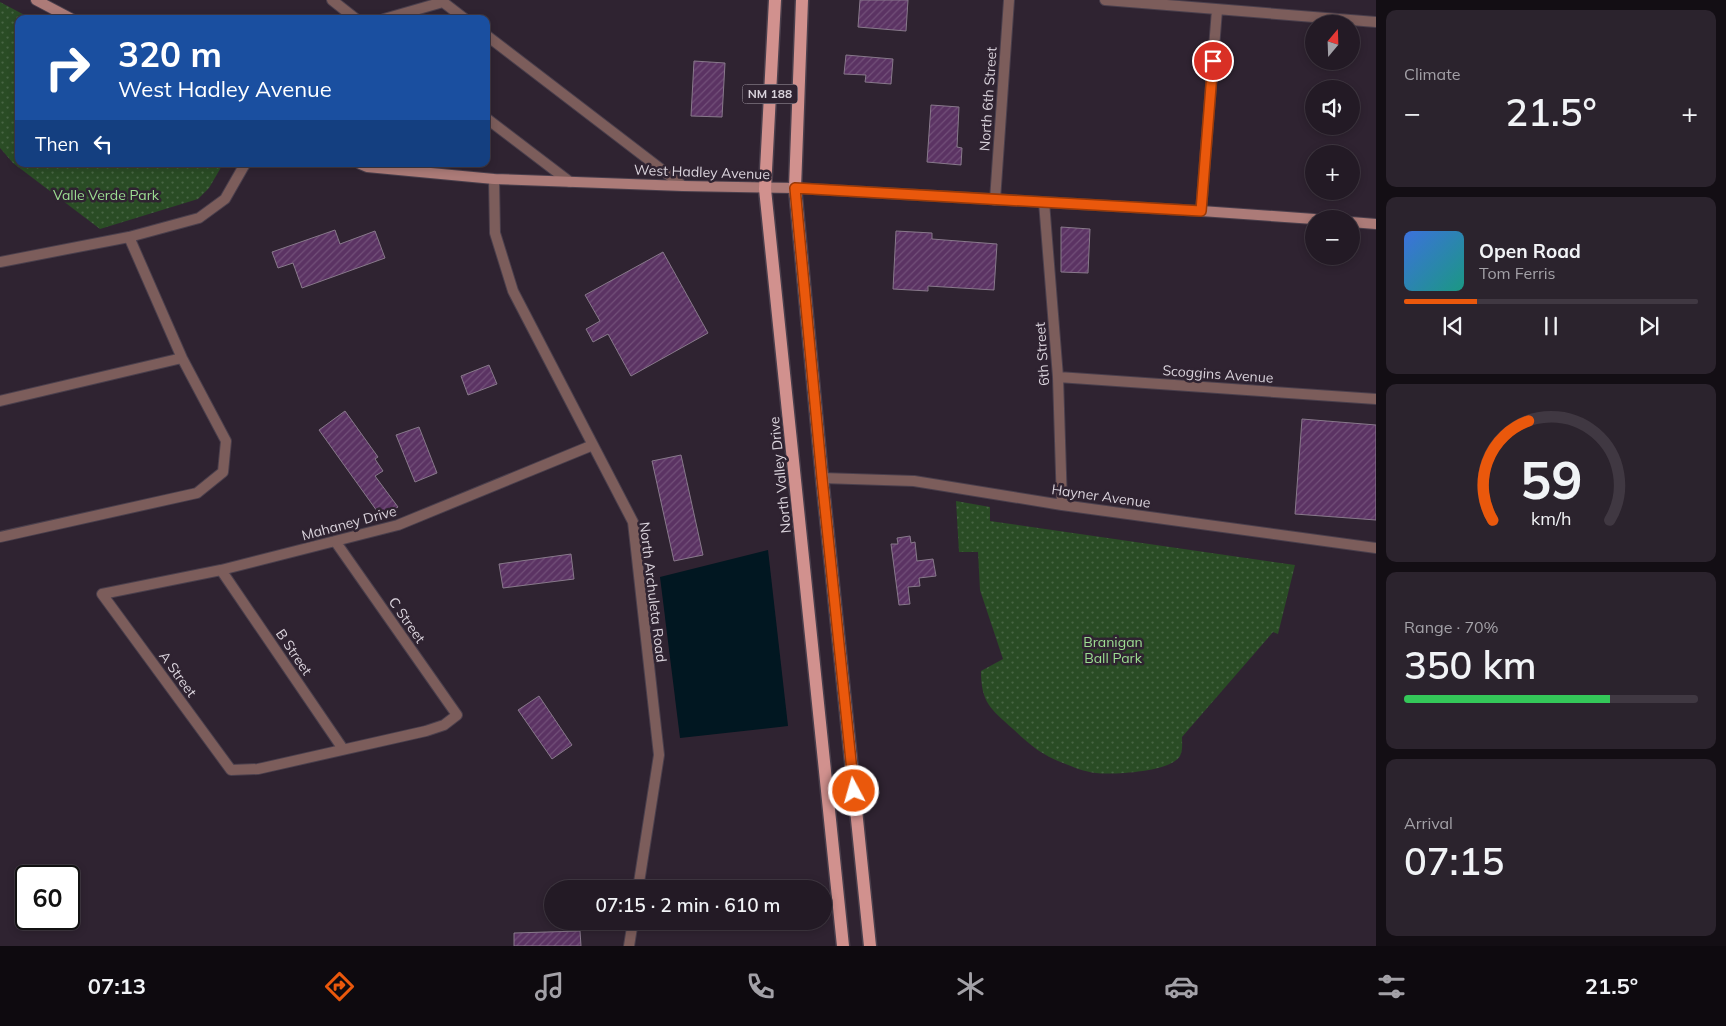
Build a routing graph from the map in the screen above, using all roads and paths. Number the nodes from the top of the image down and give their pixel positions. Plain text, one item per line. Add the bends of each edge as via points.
1 (36, 0) edge
2 (332, 0) edge
3 (775, 0) edge
4 (802, 0) edge
5 (1009, 0) edge
6 (1105, 0) edge
7 (1217, 10) junction
8 (64, 15) edge
9 (351, 15) edge
10 (398, 15) edge
11 (460, 15) edge
12 (1376, 22) edge
13 (490, 38) edge
14 (490, 121) edge
15 (243, 167) edge
16 (367, 167) edge
17 (494, 178) junction
18 (570, 182) junction
19 (683, 186) junction
20 (795, 188) junction
21 (765, 189) junction
22 (995, 200) junction
23 (1044, 202) junction
24 (1201, 211) junction
25 (1305, 218) edge
26 (1360, 223) edge
27 (1376, 224) edge
28 (129, 237) junction
29 (0, 262) edge
30 (182, 358) junction
31 (1058, 377) junction
32 (1376, 398) edge
33 (0, 401) edge
34 (593, 444) junction
35 (822, 478) junction
36 (1062, 505) junction
37 (0, 537) edge
38 (335, 542) junction
39 (1376, 548) edge
40 (221, 570) junction
41 (102, 594) joint
42 (343, 749) junction
43 (639, 880) edge
44 (632, 930) edge
45 (629, 946) edge
46 (843, 946) edge
47 (870, 946) edge

1 - 8 street
2 - 9 street
3 - 21 main road, North Valley Drive / NM 188
4 - 20 main road, NM 188
5 - 22 street, North 6th Street
6 - 7 street
7 - 12 street
7 - 24 street
10 - 11 street via 443,2
13 - 19 street
14 - 18 street
15 - 28 street via 225,199 199,218
16 - 17 street, West Hadley Avenue
17 - 18 street, West Hadley Avenue
17 - 34 street, North Archuleta Road via 495,233 514,291
18 - 19 street, West Hadley Avenue
19 - 21 street, West Hadley Avenue
20 - 21 street, West Hadley Avenue
20 - 22 street, West Hadley Avenue
20 - 35 main road, NM 188
21 - 46 main road, North Valley Drive / NM 188
22 - 23 street, West Hadley Avenue
23 - 24 street, West Hadley Avenue
23 - 31 street, 6th Street
24 - 25 street, West Hadley Avenue
26 - 27 street
28 - 29 street
28 - 30 street
30 - 33 street
30 - 37 street via 226,441 223,472 197,493
31 - 32 street, Scoggins Avenue
31 - 36 street, 6th Street
34 - 38 street, Mahaney Drive via 398,525
34 - 43 street, North Archuleta Road via 633,522 659,755
35 - 36 street, Hayner Avenue via 914,481
35 - 47 main road, NM 188
36 - 39 street, Hayner Avenue
38 - 40 street, Mahaney Drive
38 - 42 street, C Street via 457,714 444,725 426,731
40 - 41 street, Mahaney Drive
40 - 42 street, B Street
41 - 42 street, A Street via 231,770 258,769
44 - 45 street

